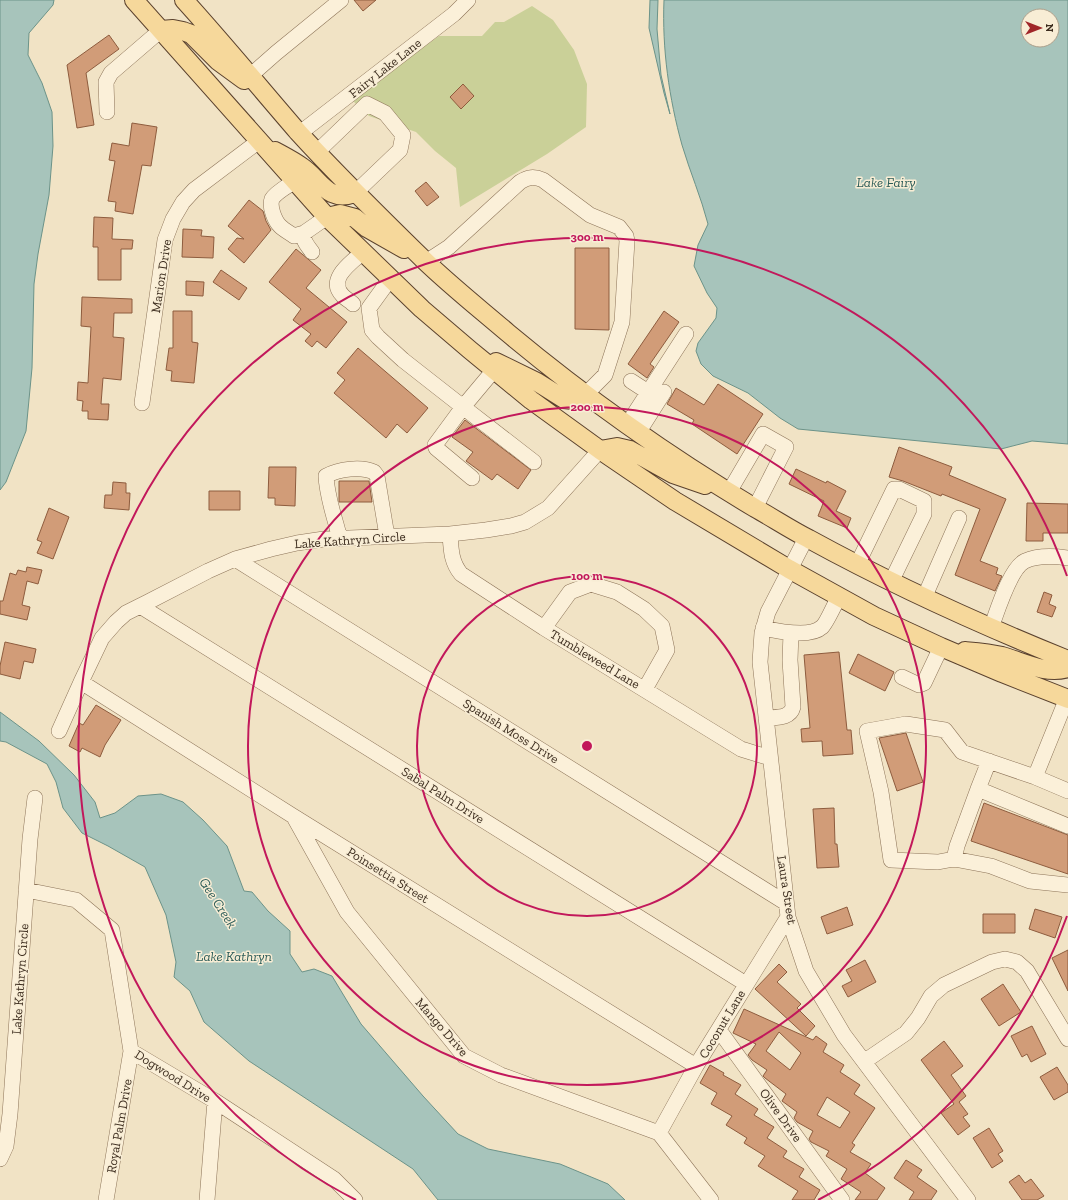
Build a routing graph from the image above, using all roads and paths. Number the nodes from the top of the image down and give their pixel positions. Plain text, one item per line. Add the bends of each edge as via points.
1 (134, 0) edge
2 (184, 0) edge
3 (341, 0) edge
4 (468, 0) edge
5 (161, 30) junction
6 (250, 76) junction
7 (354, 91) junction
8 (270, 100) junction
9 (367, 104) junction
10 (106, 112) dead end
11 (300, 133) junction
12 (259, 141) junction
13 (317, 152) junction
14 (295, 181) junction
15 (355, 193) junction
16 (327, 217) junction
17 (304, 233) junction
18 (312, 252) dead end
19 (363, 252) junction
20 (426, 262) junction
21 (390, 278) junction
22 (353, 304) dead end
23 (686, 334) dead end
24 (470, 350) junction
25 (494, 370) junction
26 (631, 381) dead end
27 (648, 392) junction
28 (664, 392) dead end
29 (585, 395) junction
30 (142, 403) dead end
31 (463, 407) junction
32 (632, 429) junction
33 (600, 450) junction
34 (534, 462) dead end
35 (472, 478) dead end
36 (731, 494) junction
37 (755, 508) junction
38 (959, 518) dead end
39 (450, 534) junction
40 (387, 536) junction
41 (806, 538) junction
42 (340, 539) junction
43 (1068, 558) edge
44 (235, 560) junction
45 (857, 565) junction
46 (789, 569) junction
47 (891, 582) junction
48 (839, 596) junction
49 (924, 598) junction
50 (140, 606) junction
51 (544, 628) junction
52 (763, 628) junction
53 (991, 628) junction
54 (791, 633) junction
55 (941, 647) junction
56 (1068, 660) edge
57 (1068, 668) edge
58 (902, 677) dead end
59 (81, 682) junction
60 (645, 690) junction
61 (1068, 698) edge
62 (766, 718) junction
63 (59, 731) dead end
64 (770, 758) junction
65 (989, 761) junction
66 (1035, 777) junction
67 (978, 789) junction
68 (1068, 791) edge
69 (35, 798) dead end
70 (293, 816) junction
71 (1068, 826) edge
72 (954, 859) junction
73 (1068, 885) edge
74 (26, 890) junction
75 (787, 910) junction
76 (746, 984) junction
77 (1066, 1029) edge
78 (719, 1030) junction
79 (131, 1051) junction
80 (865, 1061) junction
81 (696, 1066) junction
82 (215, 1102) junction
83 (659, 1134) junction
84 (0, 1159) edge
85 (106, 1200) edge
86 (207, 1200) edge
87 (355, 1200) edge
88 (711, 1200) edge
89 (842, 1200) edge
90 (968, 1200) edge

1 - 5 main road
2 - 6 main road
3 - 6 street
4 - 7 street, Fairy Lake Lane via 454,14
5 - 8 main road via 173,29 191,34 218,61
5 - 10 street via 111,73 106,82
5 - 12 main road
6 - 8 main road
7 - 9 street
7 - 11 street, Fairy Lake Lane
8 - 11 main road
9 - 13 street
9 - 15 street via 385,113 403,135 400,150
11 - 13 main road
12 - 14 main road
12 - 15 main road via 303,167 324,188 334,194 346,196
12 - 30 street, Marion Drive via 194,190 172,219 165,240
13 - 15 main road
14 - 16 main road
14 - 17 street via 276,195 271,206 280,227 294,236
15 - 20 main road
16 - 17 street
16 - 19 main road
16 - 20 main road via 340,214 355,218 367,228
17 - 18 street via 305,243
19 - 21 main road
19 - 22 street via 338,278 338,287 342,295
20 - 29 main road
20 - 29 street via 449,246 520,182 531,177 543,180 590,216 619,227 627,241 622,322 605,374
21 - 24 main road
21 - 31 street via 368,308 372,330 403,360
23 - 27 street
24 - 25 main road
24 - 29 main road via 537,382 564,399 580,400
25 - 31 street
25 - 33 main road
26 - 27 street
27 - 32 street
28 - 32 street
29 - 32 main road
31 - 34 street
31 - 35 street via 435,444 436,448
32 - 36 main road
33 - 36 main road via 617,447 630,450 673,474
33 - 39 street, Lake Kathryn Circle via 548,508 537,516 510,526
33 - 46 main road via 675,501
36 - 37 main road
36 - 37 street via 763,434 786,447
37 - 41 main road
38 - 49 street
39 - 40 street, Lake Kathryn Circle
39 - 51 street, Tumbleweed Lane via 452,560 461,574
40 - 42 street, Lake Kathryn Circle
40 - 42 street via 377,476 374,472 363,469 346,470 326,476 328,499
41 - 45 main road
41 - 46 street, Laura Street
42 - 44 street, Lake Kathryn Circle via 270,548
43 - 53 street via 1042,557 1024,562 1015,570
44 - 50 street, Lake Kathryn Circle
44 - 75 street, Spanish Moss Drive
45 - 47 main road
45 - 47 street via 894,489 924,501 924,514
46 - 48 main road
46 - 52 street, Laura Street
47 - 49 main road
48 - 54 street via 822,627 812,632
48 - 55 main road via 874,616
49 - 53 main road
50 - 59 street, Lake Kathryn Circle via 126,613 102,638
50 - 76 street, Sabal Palm Drive
51 - 60 street, Tumbleweed Lane
51 - 60 street via 570,592 591,584 617,592 644,609 662,626 667,650
52 - 54 street
52 - 62 street, Laura Street via 760,662
53 - 56 main road
54 - 62 street via 792,712 785,716
55 - 57 main road via 1001,656 1044,669
55 - 58 street via 924,683 919,685
55 - 61 main road
59 - 63 street, Lake Kathryn Circle
59 - 70 street, Poinsettia Street
60 - 64 street, Tumbleweed Lane via 741,749
61 - 66 street
62 - 64 street, Laura Street
64 - 75 street, Laura Street
65 - 66 street
65 - 67 street
65 - 72 street via 962,752 945,730 906,724 867,731 881,792 891,860 938,862
66 - 68 street
67 - 71 street
67 - 72 street
69 - 74 street, Lake Kathryn Circle
70 - 81 street, Poinsettia Street
70 - 83 street, Mango Drive via 347,912 464,1056 502,1075
72 - 73 street via 990,866 1030,881
74 - 79 street, Dogwood Drive via 76,900 112,930
74 - 84 street, Lake Kathryn Circle via 10,1114 6,1146
75 - 76 street, Coconut Lane
75 - 80 street, Laura Street via 806,971 844,1035
76 - 78 street, Coconut Lane
77 - 80 street via 1027,971 1017,962 1005,959 992,962 944,984 932,996 906,1033
78 - 81 street, Coconut Lane
78 - 89 street, Olive Drive
79 - 82 street, Dogwood Drive
79 - 85 street, Royal Palm Drive
80 - 90 street, Laura Street
81 - 83 street, Coconut Lane
82 - 86 street
82 - 87 street, Dogwood Drive via 334,1179
83 - 88 street

